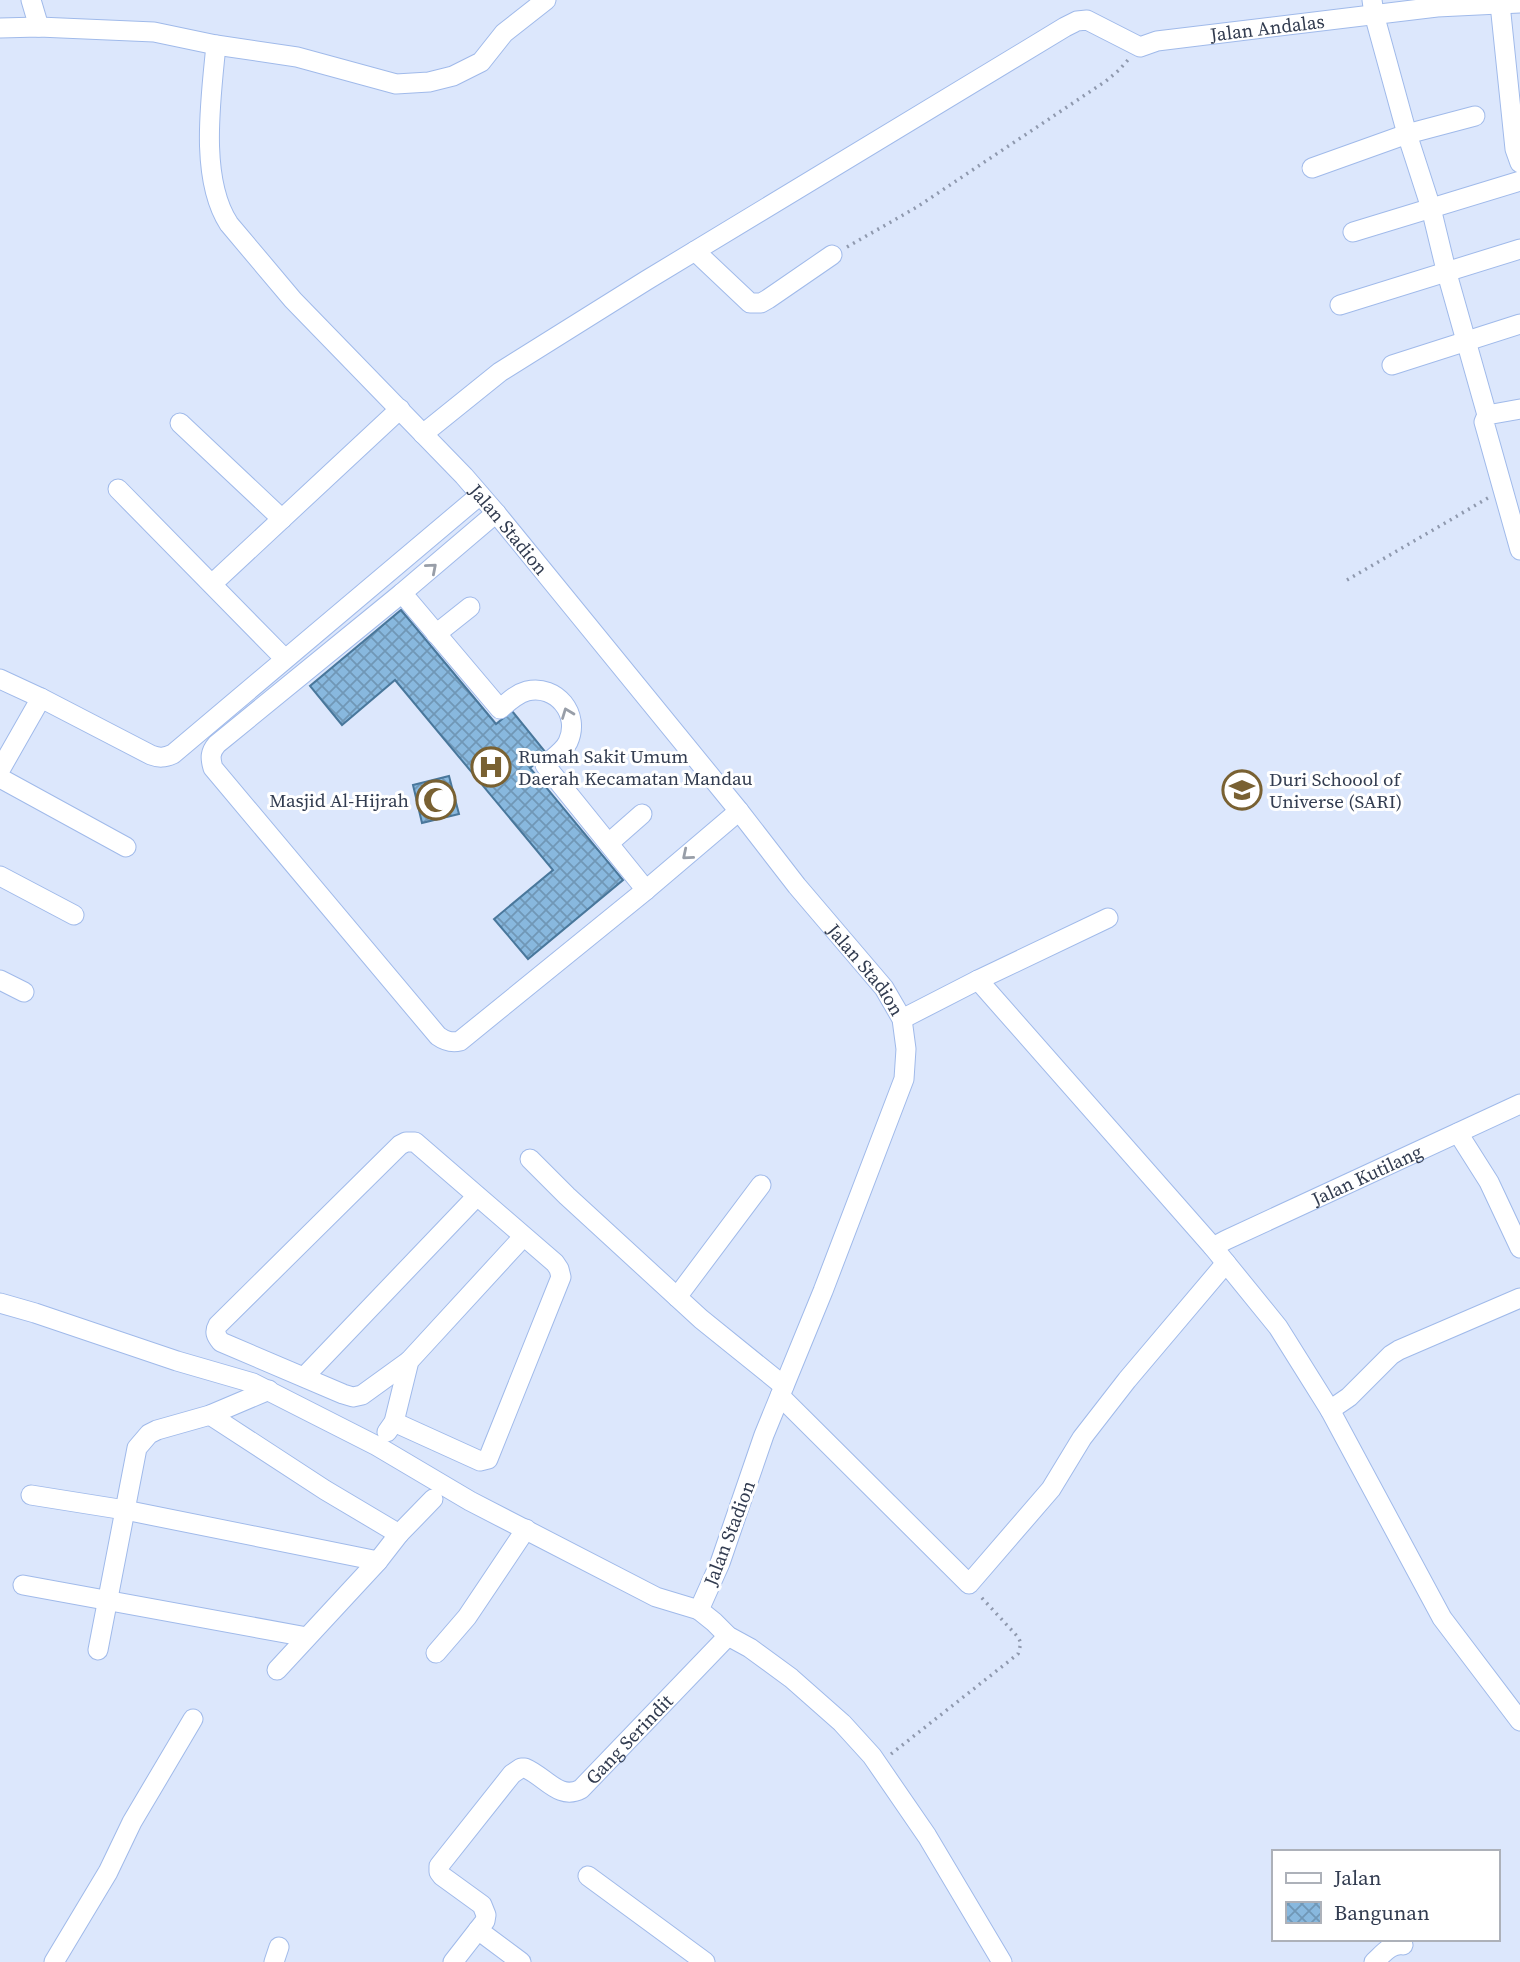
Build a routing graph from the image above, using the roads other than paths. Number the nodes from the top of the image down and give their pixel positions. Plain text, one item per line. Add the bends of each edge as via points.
1 (31, 0) edge
2 (546, 0) edge
3 (1520, 3) edge
4 (1500, 4) junction
5 (1373, 7) edge
6 (39, 27) junction
7 (0, 28) edge
8 (216, 45) junction
9 (1475, 116) dead end
10 (1407, 134) junction
11 (1520, 163) edge
12 (1312, 168) dead end
13 (1520, 181) edge
14 (1431, 208) junction
15 (1353, 233) dead end
16 (1520, 249) edge
17 (695, 251) junction
18 (832, 255) road end
19 (1446, 271) junction
20 (1340, 304) dead end
21 (1520, 324) edge
22 (1466, 341) junction
23 (1392, 365) dead end
24 (400, 409) junction
25 (1520, 409) edge
26 (1487, 415) junction
27 (180, 423) dead end
28 (423, 434) junction
29 (118, 489) dead end
30 (480, 495) junction
31 (496, 513) junction
32 (282, 519) junction
33 (1520, 550) edge
34 (212, 584) junction
35 (402, 593) junction
36 (470, 607) dead end
37 (436, 634) junction
38 (285, 659) junction
39 (0, 679) edge
40 (41, 698) junction
41 (0, 770) edge
42 (0, 778) edge
43 (739, 811) junction
44 (642, 814) dead end
45 (609, 843) junction
46 (126, 848) dead end
47 (0, 876) edge
48 (646, 890) junction
49 (74, 915) dead end
50 (1108, 918) dead end
51 (0, 980) edge
52 (978, 980) junction
53 (24, 992) dead end
54 (902, 1019) junction
55 (1520, 1104) edge
56 (1458, 1133) junction
57 (530, 1159) dead end
58 (761, 1185) dead end
59 (477, 1196) junction
60 (523, 1237) junction
61 (1213, 1247) junction
62 (1520, 1248) edge
63 (1226, 1263) junction
64 (677, 1297) junction
65 (1520, 1298) edge
66 (0, 1303) edge
67 (409, 1362) junction
68 (304, 1377) junction
69 (269, 1390) junction
70 (782, 1391) junction
71 (1330, 1410) junction
72 (211, 1415) junction
73 (394, 1422) junction
74 (377, 1446) junction
75 (32, 1494) dead end
76 (433, 1499) dead end
77 (125, 1510) junction
78 (526, 1529) junction
79 (399, 1534) junction
80 (377, 1562) junction
81 (23, 1585) dead end
82 (107, 1600) junction
83 (699, 1610) junction
84 (728, 1636) junction
85 (307, 1637) junction
86 (98, 1650) dead end
87 (436, 1653) dead end
88 (277, 1670) dead end
89 (193, 1719) dead end
90 (1520, 1721) edge
91 (588, 1876) dead end
92 (478, 1930) junction
93 (1403, 1945) dead end
94 (54, 1962) edge
95 (453, 1962) edge
96 (521, 1962) edge
97 (705, 1962) edge
98 (1002, 1962) edge
99 (1374, 1962) edge

1 - 6 street
2 - 8 street via 504,33 481,62 429,82 396,84 297,57
3 - 4 street, Jalan Andalas
4 - 5 street, Jalan Andalas
4 - 11 street
5 - 10 street
5 - 17 street, Jalan Andalas via 1140,47 1087,20 1077,21
6 - 7 street
6 - 8 street via 154,32
8 - 24 street, Jalan Stadion via 211,174 221,212 293,300
9 - 10 street
10 - 12 street
10 - 14 street
13 - 14 street
14 - 15 street
14 - 19 street
16 - 19 street
17 - 18 street via 754,304
17 - 28 street via 500,372
19 - 20 street
19 - 22 street
21 - 22 street
22 - 23 street
22 - 26 street
24 - 28 street, Jalan Stadion
24 - 32 street
25 - 26 street
26 - 33 street via 1484,422
27 - 32 street
28 - 30 street, Jalan Stadion
29 - 34 street
30 - 31 street, Jalan Stadion
30 - 38 street
35 -> 31 street
31 - 43 street, Jalan Stadion
32 - 34 street
34 - 38 street
35 - 37 street
35 - 48 street via 217,744 211,751 213,768 444,1040 460,1041
36 - 37 street
45 -> 37 street via 545,765 568,743 572,720 561,699 552,693 528,691 500,709
38 - 40 street via 166,757 151,755
39 - 40 street
40 - 41 street
42 - 46 street
43 -> 48 street
43 - 54 street, Jalan Stadion via 884,988
44 - 45 street
45 - 48 street
47 - 49 street
50 - 52 street
51 - 53 street
52 - 54 street
52 - 61 street
54 - 70 street, Jalan Stadion via 905,1079
55 - 56 street, Jalan Kutilang
56 - 61 street, Jalan Kutilang
56 - 62 street via 1489,1182
57 - 64 street
58 - 64 street
59 - 60 street
59 - 68 street
59 - 68 street via 415,1142 400,1144 215,1330 221,1342
60 - 67 street
60 - 73 street via 555,1263 561,1277 488,1459 480,1461
61 - 63 street
63 - 70 street via 1082,1437 1051,1489 969,1584
63 - 71 street via 1278,1326
64 - 70 street
65 - 71 street via 1399,1350
66 - 69 street
67 - 68 street via 353,1397
67 - 73 street
69 - 72 street
69 - 74 street
70 - 83 street, Jalan Stadion
71 - 90 street via 1442,1618
72 - 77 street via 157,1430 142,1441
72 - 79 street
73 - 74 street
74 - 78 street
75 - 77 street
76 - 79 street
77 - 80 street
77 - 82 street
78 - 83 street via 656,1597
78 - 87 street via 467,1617
79 - 80 street
80 - 85 street
81 - 82 street
82 - 85 street
82 - 86 street
83 - 84 street, Jalan Stadion
84 - 92 street, Gang Serindit via 582,1789 563,1792 525,1768 512,1774 439,1867 442,1877 482,1905 486,1916
84 - 98 street, Jalan Stadion via 791,1678 842,1723 878,1764
85 - 88 street
89 - 94 street
91 - 97 street
92 - 95 street
92 - 96 street
93 - 99 street via 1395,1945

